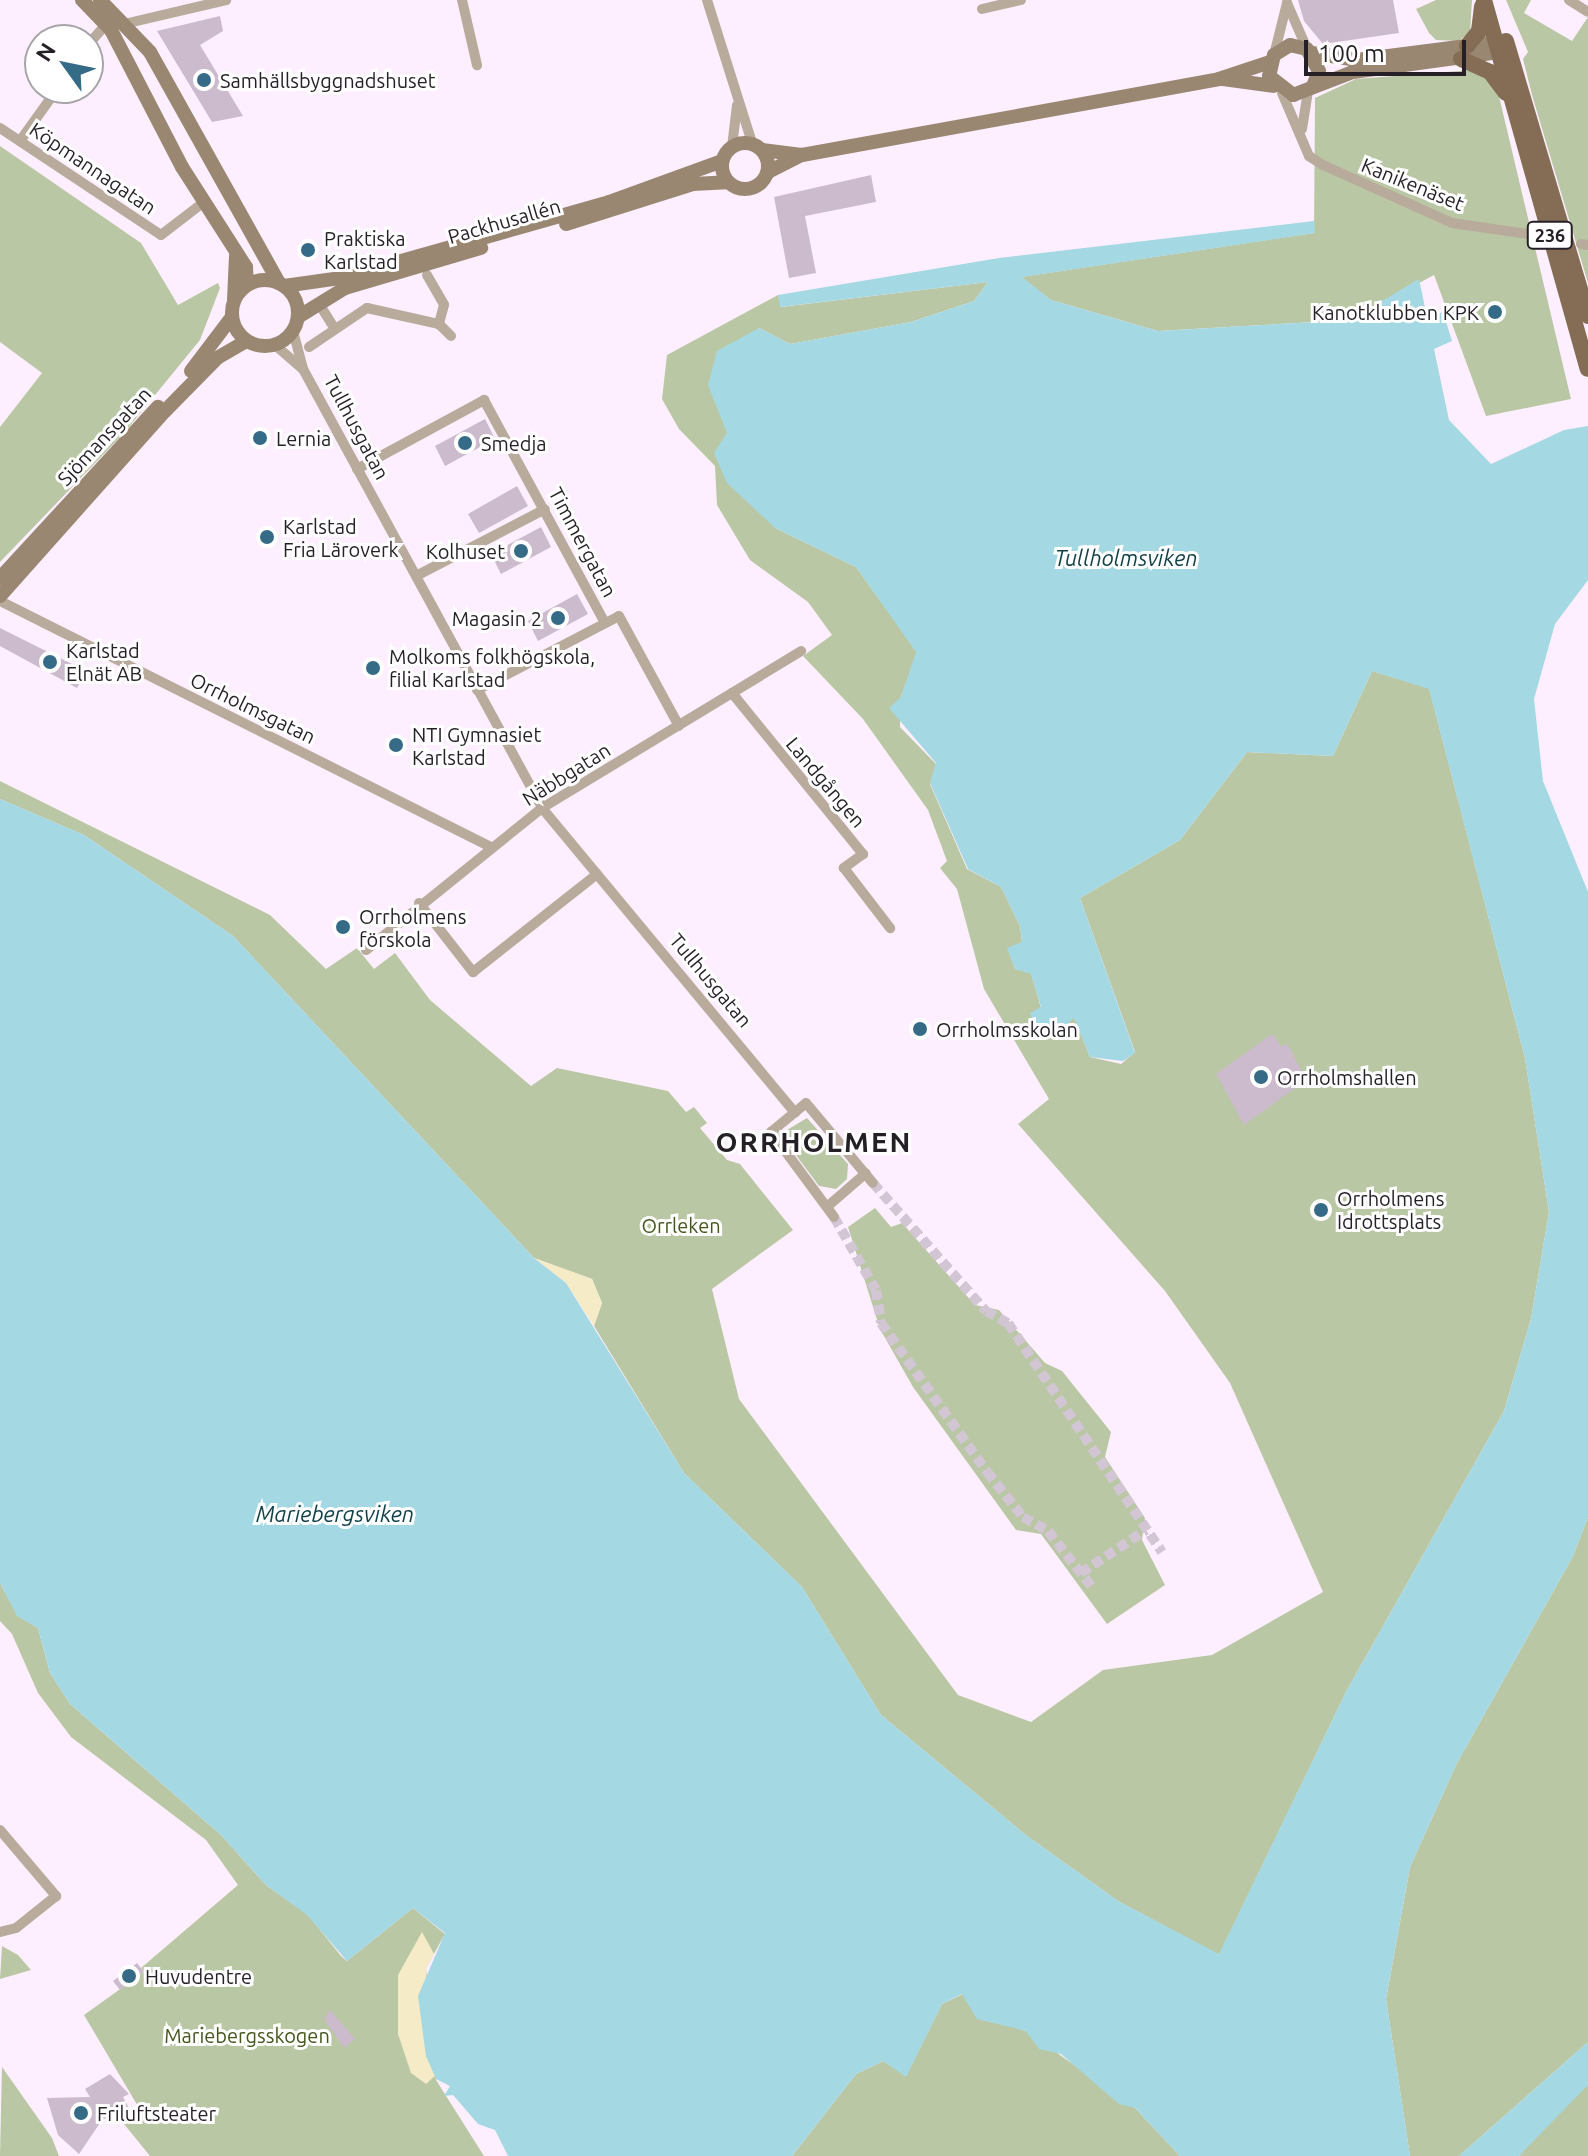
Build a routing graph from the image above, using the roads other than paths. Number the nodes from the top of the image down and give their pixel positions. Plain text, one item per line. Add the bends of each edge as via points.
1 (82, 0) edge
2 (100, 0) edge
3 (226, 0) edge
4 (462, 0) edge
5 (707, 0) edge
6 (1021, 0) edge
7 (1483, 0) edge
8 (1495, 0) edge
9 (1569, 0) edge
10 (1287, 2) edge
11 (982, 9) dead end
12 (1588, 12) edge
13 (106, 24) junction
14 (124, 24) junction
15 (104, 26) edge
16 (1503, 47) junction
17 (1310, 51) junction
18 (1464, 52) junction
19 (1272, 58) junction
20 (477, 65) dead end
21 (1219, 79) junction
22 (1278, 89) junction
23 (1310, 89) junction
24 (1512, 100) junction
25 (47, 104) edge
26 (737, 105) junction
27 (0, 128) edge
28 (1302, 131) junction
29 (20, 141) junction
30 (732, 147) junction
31 (757, 147) junction
32 (802, 155) junction
33 (722, 161) junction
34 (768, 172) junction
35 (727, 182) junction
36 (204, 202) junction
37 (1534, 235) dead end
38 (236, 256) junction
39 (427, 275) dead end
40 (247, 285) junction
41 (285, 288) junction
42 (234, 301) junction
43 (323, 310) dead end
44 (1588, 316) edge
45 (232, 317) junction
46 (295, 324) junction
47 (439, 324) junction
48 (333, 326) junction
49 (451, 336) dead end
50 (251, 343) junction
51 (275, 345) junction
52 (309, 347) dead end
53 (303, 369) junction
54 (1588, 369) edge
55 (357, 469) junction
56 (545, 509) junction
57 (416, 576) junction
58 (0, 578) edge
59 (0, 598) edge
60 (603, 619) junction
61 (801, 651) dead end
62 (477, 690) junction
63 (732, 693) junction
64 (679, 726) junction
65 (542, 808) junction
66 (491, 847) junction
67 (597, 874) junction
68 (419, 903) junction
69 (890, 928) dead end
70 (366, 950) dead end
71 (795, 1113) junction
72 (828, 1206) junction
73 (834, 1217) tunnel mouth
74 (0, 1830) edge
75 (0, 1932) edge

1 - 13 street
2 - 14 street
3 - 14 street
4 - 20 street
5 - 26 street
6 - 11 street
7 - 16 main road, 236
7 - 18 main road via 1479,31
8 - 16 main road, 236
9 - 12 street
10 - 17 street
10 - 19 street
13 - 15 street
13 - 36 street
14 - 41 street via 159,68
16 - 18 street
16 - 24 main road, 236
16 - 44 main road, 236
17 - 18 street via 1357,60
17 - 19 street via 1290,45
17 - 23 street via 1319,71
18 - 23 street via 1353,72
18 - 24 main road via 1490,72
19 - 21 street
19 - 22 street
21 - 22 street
21 - 32 street
22 - 23 street
22 - 28 street, Kanikenäset
23 - 28 street
24 - 54 main road, 236
25 - 29 street
26 - 30 street
26 - 31 street
27 - 29 street, Köpmannagatan
28 - 37 street, Kanikenäset via 1309,156 1440,219
29 - 36 street, Köpmannagatan via 161,235
30 - 31 street
30 - 33 street
31 - 32 street
31 - 34 street
32 - 34 street
33 - 35 street
33 - 41 street, Packhusallén via 637,193 341,278 312,293
34 - 35 street via 752,189
35 - 46 street, Packhusallén via 693,184 385,275 336,292
36 - 38 street
38 - 40 street via 246,267
38 - 42 street
39 - 47 street via 444,305
40 - 41 street
40 - 42 street
41 - 46 street
42 - 45 street
43 - 48 street
45 - 50 street
45 - 58 street, Sjömansgatan via 221,339
46 - 51 street
46 - 53 street, Tullhusgatan
47 - 48 street via 367,308
47 - 49 street
48 - 52 street
50 - 51 street
50 - 59 street, Sjömansgatan via 204,370
51 - 53 street, Tullhusgatan
53 - 55 street, Tullhusgatan
55 - 56 street, Timmergatan via 484,400
55 - 57 street, Tullhusgatan
56 - 57 street
56 - 60 street, Timmergatan
57 - 62 street, Tullhusgatan
59 - 66 street, Orrholmsgatan
60 - 62 street
60 - 64 street, Timmergatan via 619,616
61 - 63 street, Näbbgatan
62 - 65 street, Tullhusgatan
63 - 64 street, Näbbgatan
63 - 69 street, Landgången via 863,854 844,868
64 - 65 street, Näbbgatan
65 - 66 street, Näbbgatan
65 - 67 street, Tullhusgatan
66 - 68 street, Näbbgatan
67 - 68 street via 473,972
67 - 71 street, Tullhusgatan
68 - 70 street, Näbbgatan
71 - 72 street via 771,1132
71 - 72 street via 806,1103 870,1178
72 - 73 street
74 - 75 street via 56,1896 16,1928

